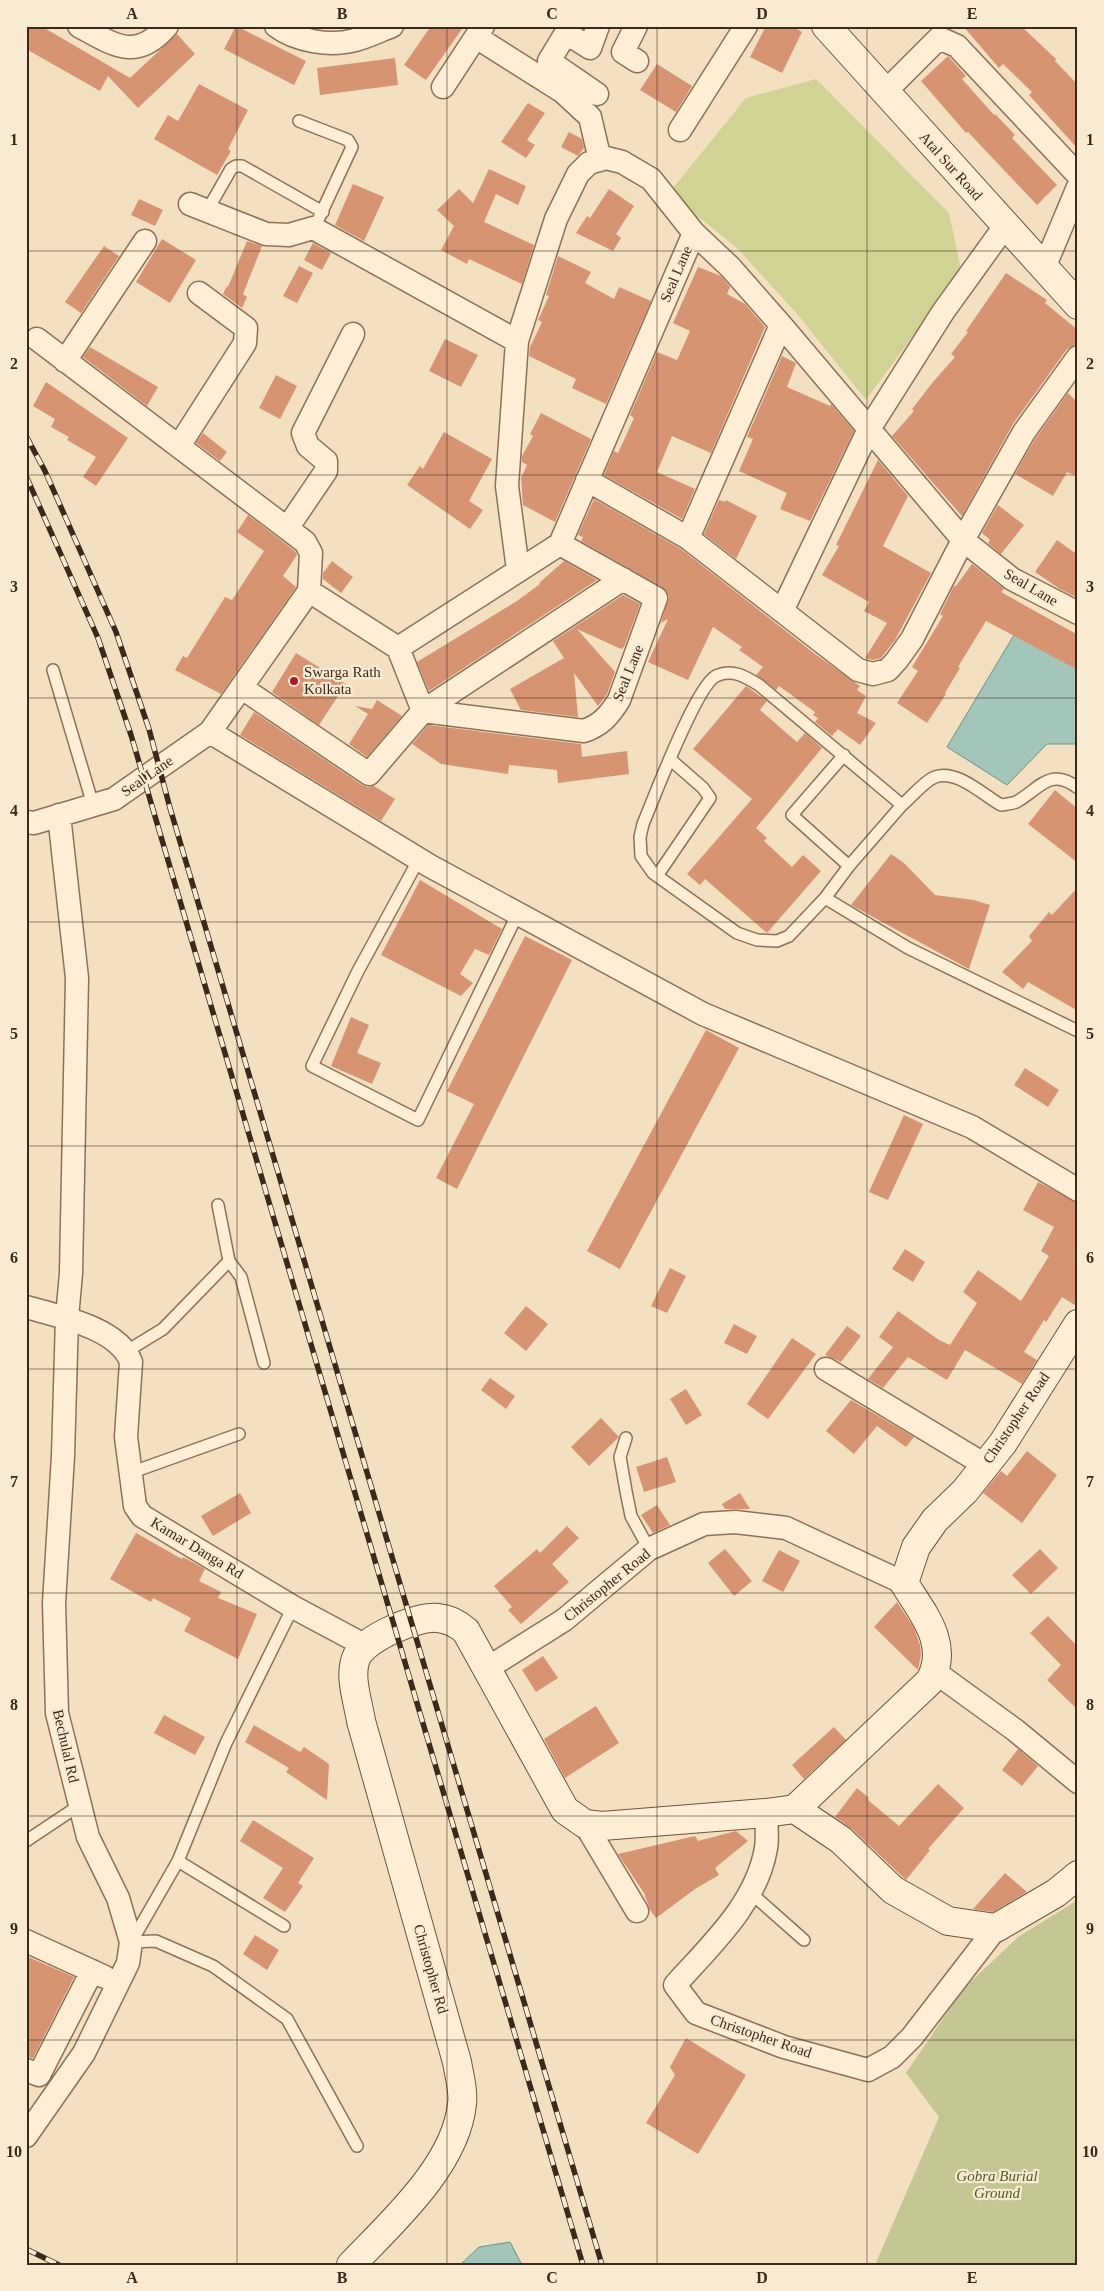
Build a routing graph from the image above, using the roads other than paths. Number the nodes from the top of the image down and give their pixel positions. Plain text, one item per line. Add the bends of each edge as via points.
1 (79, 26) edge
2 (168, 26) edge
3 (276, 26) edge
4 (392, 26) edge
5 (598, 26) edge
6 (636, 26) edge
7 (746, 26) edge
8 (826, 26) edge
9 (479, 31) edge
10 (637, 61) dead end
11 (443, 87) dead end
12 (885, 92) junction
13 (596, 94) dead end
14 (300, 121) dead end
15 (680, 130) dead end
16 (600, 160) junction
17 (1078, 175) edge
18 (1078, 187) edge
19 (199, 208) joint
20 (318, 220) junction
21 (1005, 226) junction
22 (694, 233) junction
23 (145, 241) dead end
24 (1044, 268) junction
25 (200, 293) dead end
26 (1078, 305) edge
27 (780, 325) junction
28 (353, 334) dead end
29 (37, 338) dead end
30 (517, 341) junction
31 (1078, 357) edge
32 (65, 361) junction
33 (869, 429) junction
34 (179, 446) junction
35 (587, 480) junction
36 (288, 528) junction
37 (688, 538) junction
38 (963, 540) junction
39 (560, 544) junction
40 (518, 570) junction
41 (623, 579) junction
42 (310, 592) junction
43 (782, 611) junction
44 (1078, 613) edge
45 (398, 648) junction
46 (53, 670) dead end
47 (242, 688) junction
48 (423, 712) junction
49 (210, 732) junction
50 (844, 755) junction
51 (670, 760) junction
52 (1078, 788) edge
53 (902, 805) junction
54 (93, 806) junction
55 (59, 815) junction
56 (26, 822) edge
57 (419, 859) junction
58 (849, 866) junction
59 (657, 876) junction
60 (825, 898) junction
61 (518, 913) junction
62 (1078, 1031) edge
63 (1078, 1190) edge
64 (218, 1205) dead end
65 (229, 1261) junction
66 (26, 1307) edge
67 (67, 1318) junction
68 (1078, 1324) edge
69 (127, 1351) junction
70 (264, 1363) dead end
71 (826, 1369) dead end
72 (238, 1434) dead end
73 (626, 1438) dead end
74 (985, 1465) junction
75 (130, 1473) junction
76 (649, 1550) junction
77 (904, 1584) junction
78 (293, 1607) junction
79 (364, 1645) junction
80 (486, 1669) junction
81 (935, 1672) junction
82 (1078, 1782) edge
83 (80, 1805) junction
84 (795, 1809) junction
85 (766, 1813) junction
86 (585, 1824) junction
87 (26, 1841) edge
88 (178, 1861) junction
89 (1078, 1875) edge
90 (752, 1894) junction
91 (637, 1911) dead end
92 (284, 1926) dead end
93 (996, 1928) junction
94 (804, 1940) dead end
95 (26, 1941) edge
96 (131, 1942) junction
97 (92, 1971) junction
98 (118, 1983) junction
99 (26, 2070) edge
100 (26, 2136) edge
101 (357, 2146) dead end
102 (351, 2265) edge

1 - 2 street via 118,47 145,45
3 - 4 street via 283,32 311,42 353,41
5 - 13 street via 590,48 566,33 549,61
6 - 10 street via 623,52
7 - 15 street
8 - 12 street, Atal Sur Road
9 - 11 street
9 - 16 street via 563,92 590,117
12 - 17 street via 939,38 957,46
12 - 21 street, Atal Sur Road
14 - 20 lane via 348,140 352,147
16 - 22 street, Seal Lane via 606,158 622,162 651,179
16 - 30 street via 590,163 578,174 556,218
18 - 24 street
19 - 20 street via 266,234 290,235
19 - 20 lane via 231,169 242,166
20 - 30 street
21 - 24 street, Atal Sur Road
21 - 33 street via 943,312
22 - 27 street, Seal Lane via 730,267
22 - 35 street, Seal Lane
23 - 32 street
24 - 26 street, Atal Sur Road
25 - 34 street via 246,328 245,343
27 - 33 street, Seal Lane
27 - 37 street
28 - 36 street via 303,433 308,446 326,461 326,471
29 - 32 street
30 - 40 street via 507,486
31 - 38 street via 1024,432
32 - 34 street
33 - 38 street, Seal Lane
33 - 43 street
34 - 36 street
35 - 37 street
35 - 39 street, Seal Lane
36 - 42 street via 310,547
37 - 43 street
38 - 43 street via 912,639 888,670 873,674 858,670
38 - 44 street, Seal Lane via 1012,579
39 - 40 street
39 - 41 street, Seal Lane
40 - 45 street
41 - 48 street
41 - 48 street, Seal Lane via 656,598 619,700 598,726 584,730
42 - 45 street
42 - 47 street, Seal Lane
45 - 48 street
46 - 54 lane
47 - 48 street via 369,774
47 - 49 street, Seal Lane
49 - 54 street, Seal Lane via 114,799
49 - 57 street
50 - 51 lane via 759,685 729,672 714,677 696,699
50 - 53 lane
50 - 58 lane via 792,814
51 - 59 lane via 640,837 641,856
51 - 59 lane via 710,798
52 - 53 lane via 1058,778 1045,780 1018,801 1001,805 960,780 944,775 934,777
53 - 58 lane
54 - 55 street, Seal Lane
55 - 56 street, Seal Lane via 34,823
55 - 67 street, Bechulal Rd via 77,978 72,1243
57 - 61 street
57 - 61 lane via 358,970 312,1066 418,1120
58 - 60 lane
59 - 60 lane via 737,933 757,940 777,941 790,936
60 - 62 lane via 908,948
61 - 63 street via 703,1014 972,1127
64 - 65 lane
65 - 69 lane via 163,1329
65 - 70 lane via 241,1277
66 - 67 street
67 - 69 street via 112,1338
67 - 83 street, Bechulal Rd via 54,1603 57,1713
68 - 74 street, Christopher Road via 1003,1443
69 - 75 street, Kamar Danga Rd via 131,1362 126,1438
71 - 74 street
72 - 75 lane
73 - 76 lane via 620,1457 631,1516
74 - 77 street, Christopher Road via 935,1520 916,1547
75 - 78 street, Kamar Danga Rd via 135,1506 142,1516
76 - 77 street, Christopher Road via 704,1524 735,1522 786,1528
76 - 80 street, Christopher Road via 564,1620
77 - 81 street via 935,1638 938,1659
78 - 79 street, Kamar Danga Rd
78 - 88 lane via 226,1743
79 - 80 street via 410,1622 447,1619 466,1631
79 - 102 street, Christopher Rd via 354,1666 353,1679 361,1721 457,2062 463,2102 453,2141 413,2201
80 - 86 street via 564,1810
81 - 82 street via 1015,1730
81 - 84 street via 915,1697
83 - 87 lane
83 - 96 street, Bechulal Rd via 88,1837 118,1898
84 - 85 street
84 - 93 street via 841,1840 893,1890 948,1921
85 - 86 street via 602,1826
85 - 90 street, Christopher Road via 766,1848
86 - 91 street
88 - 92 lane
88 - 96 lane
89 - 93 street via 1056,1893
90 - 93 street, Christopher Road via 675,1985 696,2013 784,2047 868,2070 892,2057 912,2037
90 - 94 lane
95 - 97 street
96 - 98 street, Bechulal Rd via 128,1963
96 - 101 lane via 156,1941 213,1966 287,2019
97 - 98 street
97 - 99 street via 39,2075
98 - 100 street, Bechulal Rd via 84,2053

